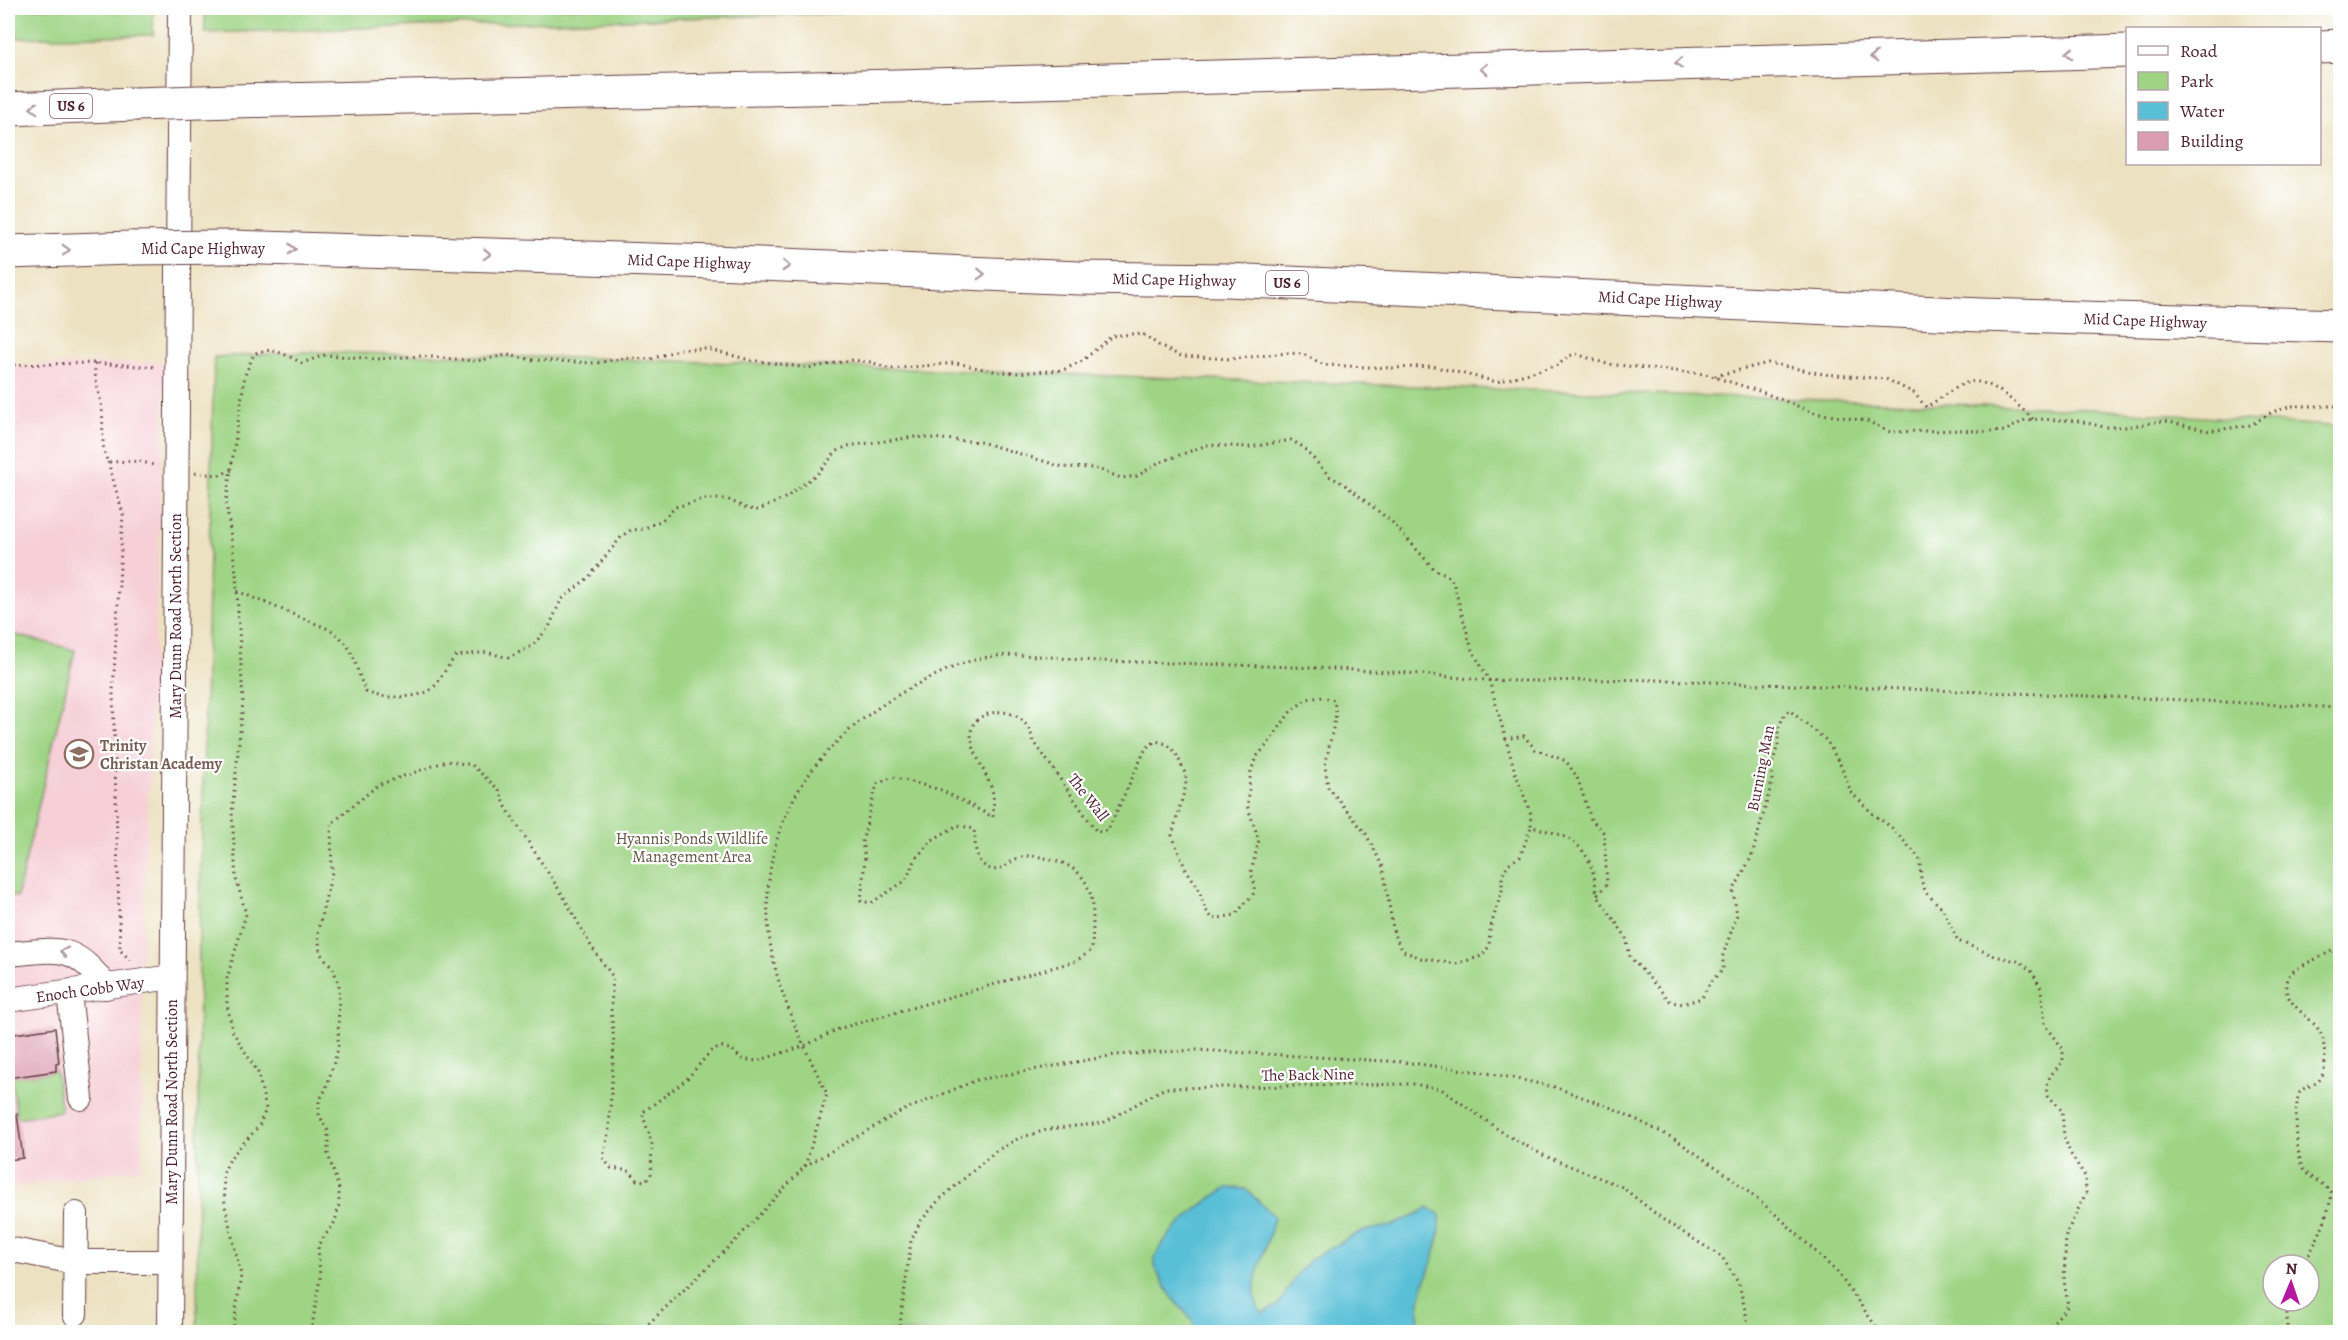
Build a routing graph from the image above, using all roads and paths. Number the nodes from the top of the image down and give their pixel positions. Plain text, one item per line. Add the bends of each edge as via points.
1 (180, 8) edge
2 (2340, 46) edge
3 (2321, 47) edge
4 (2126, 51) edge
5 (8, 109) edge
6 (8, 252) edge
7 (2340, 326) edge
8 (95, 363) junction
9 (8, 365) edge
10 (177, 369) junction
11 (1714, 376) junction
12 (2340, 406) edge
13 (2034, 420) junction
14 (108, 462) junction
15 (232, 470) junction
16 (176, 471) junction
17 (237, 591) junction
18 (1489, 680) junction
19 (2340, 708) edge
20 (1505, 739) junction
21 (1531, 827) junction
22 (1597, 895) junction
23 (2340, 945) edge
24 (8, 954) edge
25 (161, 978) junction
26 (106, 987) junction
27 (69, 993) junction
28 (8, 1000) edge
29 (804, 1046) junction
30 (81, 1098) dead end
31 (805, 1166) junction
32 (76, 1214) dead end
33 (8, 1249) edge
34 (2310, 1253) edge
35 (75, 1262) junction
36 (170, 1262) junction
37 (2287, 1313) edge
38 (75, 1314) dead end
39 (170, 1332) edge
40 (233, 1332) edge
41 (311, 1332) edge
42 (640, 1332) edge
43 (899, 1332) edge
44 (1750, 1332) edge
45 (1880, 1332) edge
46 (2044, 1332) edge
47 (2288, 1332) edge

1 - 10 street, Mary Dunn Road North Section
2 - 3 highway
4 -> 5 highway, US 6, bridge
6 -> 7 highway, Mid Cape Highway / US 6, bridge via 233,247 692,261 1056,277 1227,280 1981,315
8 - 9 path
8 - 10 path
8 - 14 path via 103,453
10 - 16 street, Mary Dunn Road North Section
11 - 13 path via 1815,413 1867,421 1890,432 2005,431 2025,420
11 - 13 path via 1768,363 1813,373 1886,379 1914,393 1926,407 1968,382 1980,381
11 - 15 path via 1607,364 1576,354 1558,365 1497,382 1432,366 1324,365 1303,354 1231,359 1182,356 1145,335 1132,334 1112,336 1082,361 1063,370 1015,373 956,363 890,369 853,360 809,369 708,349 681,349 651,359 595,363 507,356 476,361 325,355 302,363 280,351 262,349 254,354 245,375
12 - 13 path via 2293,406 2272,412 2251,425 2210,431 2165,421 2104,427 2079,421
14 - 16 path via 148,462
14 - 25 path via 123,514 113,691 120,950
15 - 16 path via 219,474
15 - 17 path via 226,502
16 - 25 street, Mary Dunn Road North Section
17 - 18 path via 344,639 352,649 366,692 383,698 415,698 439,682 456,656 487,652 508,658 532,646 549,627 561,600 589,577 631,530 643,529 662,520 676,507 704,499 727,499 759,510 788,497 818,473 836,452 848,446 915,437 981,442 1063,467 1095,468 1121,478 1137,476 1158,463 1207,445 1250,447 1282,440 1303,447 1329,476 1393,523 1435,570 1453,582 1472,650
17 - 40 path via 243,702 232,813 236,879 246,914 227,978 227,1005 233,1032 258,1073 266,1109 259,1126 231,1157 223,1173 225,1206 241,1275
18 - 19 path via 1655,680
18 - 20 path
18 - 29 path via 1395,672 996,655 964,662 916,684 874,708 823,753 777,834 769,870 771,943 783,995
20 - 21 path via 1531,814
20 - 22 path via 1524,736 1535,748 1566,761 1577,777 1591,819 1604,833 1607,884
21 - 22 path via 1566,837 1587,853
21 - 29 path, The Wall via 1520,856 1508,864 1502,876 1489,946 1482,956 1456,964 1403,951 1394,935 1383,867 1366,834 1328,787 1325,766 1336,714 1334,700 1307,699 1280,724 1251,770 1247,805 1259,840 1251,872 1253,894 1235,915 1213,918 1205,909 1172,835 1186,785 1176,753 1167,744 1156,741 1146,748 1108,830 1097,832 1033,740 1030,728 1018,717 995,712 983,715 973,723 969,735 993,794 993,817 941,790 893,777 877,784 862,842 865,873 861,901 871,903 905,881 917,857 932,840 958,825 974,829 976,855 982,865 992,870 1005,868 1019,857 1036,855 1072,866 1084,878 1092,907 1092,950 1076,961 841,1028
22 - 46 path, Burning Man via 1626,937 1630,957 1671,1002 1683,1004 1702,998 1710,982 1723,970 1723,955 1737,915 1733,891 1752,856 1772,782 1783,717 1789,710 1819,733 1833,751 1851,792 1891,827 1920,860 1926,892 1943,909 1958,941 2021,962 2041,988 2045,1024 2063,1049 2063,1061 2047,1086 2048,1095 2062,1111 2064,1136 2085,1176 2086,1193 2066,1234 2064,1280 2068,1306
23 - 34 path via 2287,979 2294,1006 2323,1037 2325,1069 2318,1082 2300,1092 2296,1102 2296,1149 2300,1164 2331,1192 2331,1203
26 -> 24 street via 97,973 65,950
25 - 26 street, Enoch Cobb Way
25 - 36 street, Mary Dunn Road North Section
26 - 27 street, Enoch Cobb Way
27 - 28 street, Enoch Cobb Way
27 - 30 street
29 - 31 path via 827,1094
29 - 41 path via 757,1061 742,1059 722,1047 711,1051 686,1080 642,1113 652,1143 651,1175 645,1181 637,1180 630,1171 610,1168 603,1158 609,1130 613,977 507,809 499,790 472,765 447,761 378,785 331,824 332,872 318,930 320,953 333,968 339,986 338,1049 319,1101 319,1115 328,1131 328,1154 339,1189 339,1205 335,1222 318,1245 320,1278
31 - 42 path
31 - 45 path via 902,1111 976,1080 1115,1054 1196,1050 1403,1062 1488,1073 1555,1087 1617,1110 1673,1138 1729,1176 1821,1257 1837,1272
32 - 35 street
33 - 35 street
35 - 36 street
35 - 38 street
36 - 39 street, Mary Dunn Road North Section
37 - 47 path
43 - 44 path, The Back Nine via 911,1241 920,1222 938,1201 996,1151 1019,1138 1050,1129 1104,1123 1165,1089 1413,1084 1441,1089 1505,1134 1543,1155 1622,1187 1665,1221 1722,1257 1739,1284

